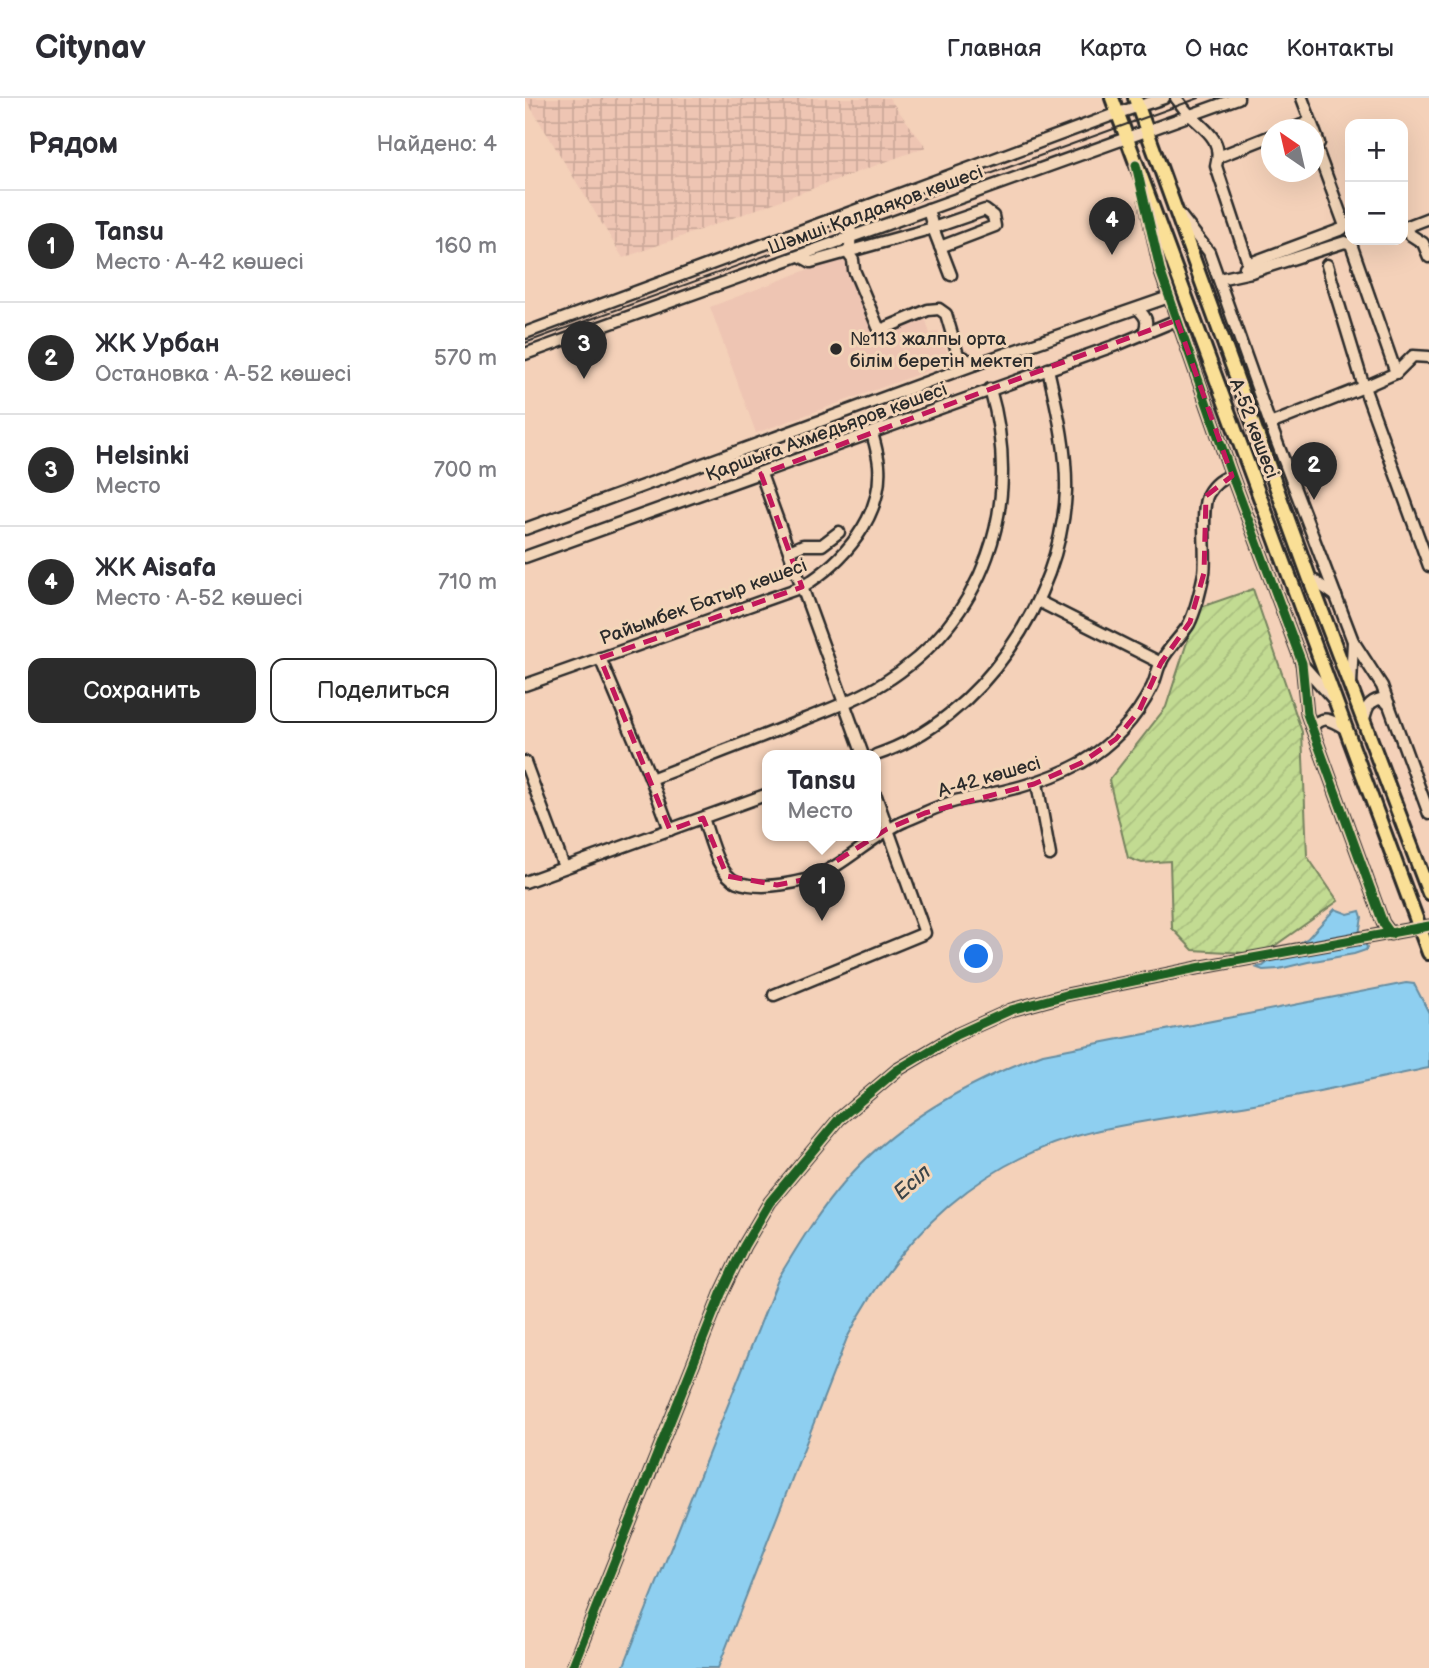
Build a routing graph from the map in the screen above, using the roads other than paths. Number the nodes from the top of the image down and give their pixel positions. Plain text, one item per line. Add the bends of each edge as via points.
1 (1112, 98) edge
2 (1164, 98) edge
3 (1176, 98) edge
4 (1238, 98) edge
5 (1302, 98) edge
6 (1137, 102) edge
7 (1118, 113) junction
8 (1190, 115) junction
9 (1146, 130) junction
10 (1126, 137) junction
11 (1261, 140) edge
12 (1218, 157) junction
13 (1136, 165) junction
14 (1324, 167) edge
15 (928, 209) junction
16 (1175, 209) junction
17 (1345, 212) edge
18 (851, 213) junction
19 (1429, 218) edge
20 (1408, 227) edge
21 (933, 228) junction
22 (1408, 232) edge
23 (851, 237) junction
24 (940, 247) junction
25 (847, 252) junction
26 (800, 256) junction
27 (1429, 257) edge
28 (1327, 265) dead end
29 (1250, 268) junction
30 (951, 275) dead end
31 (1219, 279) junction
32 (1169, 297) junction
33 (1138, 309) junction
34 (1177, 320) junction
35 (525, 333) edge
36 (1144, 333) junction
37 (525, 355) edge
38 (1429, 357) edge
39 (976, 364) junction
40 (1048, 369) junction
41 (1396, 373) junction
42 (1364, 387) junction
43 (990, 389) junction
44 (1270, 424) junction
45 (872, 433) junction
46 (761, 474) junction
47 (1232, 476) junction
48 (525, 529) edge
49 (839, 532) dead end
50 (789, 551) junction
51 (525, 557) edge
52 (1429, 566) edge
53 (1309, 577) junction
54 (1293, 585) junction
55 (801, 587) junction
56 (1336, 596) junction
57 (1038, 600) junction
58 (1284, 612) junction
59 (1353, 641) junction
60 (600, 658) junction
61 (1161, 663) junction
62 (1302, 663) junction
63 (525, 685) edge
64 (1351, 689) junction
65 (1336, 703) junction
66 (844, 704) junction
67 (1390, 704) junction
68 (1364, 719) junction
69 (1312, 728) junction
70 (1346, 729) junction
71 (861, 750) edge
72 (881, 754) edge
73 (525, 762) edge
74 (651, 779) junction
75 (1037, 783) junction
76 (762, 796) edge
77 (881, 811) edge
78 (1429, 814) edge
79 (703, 818) junction
80 (887, 829) junction
81 (670, 830) junction
82 (881, 834) edge
83 (872, 841) edge
84 (1051, 855) dead end
85 (564, 867) junction
86 (525, 882) edge
87 (1427, 889) edge
88 (1429, 926) edge
89 (1391, 934) junction
90 (1429, 953) edge
91 (774, 995) dead end
92 (572, 1668) edge

1 - 7 main road, А-52 көшесі
2 - 6 street, Шәмші Қалдаяқов көшесі
3 - 8 street
4 - 8 street, Шәмші Қалдаяқов көшесі
5 - 17 street
6 - 7 street, Шәмші Қалдаяқов көшесі
6 - 9 main road, А-52 көшесі
7 - 10 main road, А-52 көшесі
7 - 18 street, Шәмші Қалдаяқов көшесі
8 - 9 street, Шәмші Қалдаяқов көшесі
8 - 12 street via 1205,126 1216,143
9 - 10 street, Шәмші Қалдаяқов көшесі
9 - 16 main road, А-52 көшесі
10 - 13 main road, А-52 көшесі
10 - 15 street, Шәмші Қалдаяқов көшесі
11 - 12 street
12 - 29 street via 1216,166
13 - 32 street
13 - 54 main road, А-52 көшесі
14 - 29 street via 1345,226
15 - 21 street
15 - 23 street, Шәмші Қалдаяқов көшесі
16 - 31 street via 1209,252
16 - 53 main road, А-52 көшесі
18 - 23 street
18 - 35 street, Шәмші Қалдаяқов көшесі
19 - 20 street
21 - 24 street
21 - 24 street via 985,210 993,216 995,226
21 - 25 street
22 - 27 street via 1423,243
23 - 25 street
23 - 26 street, Шәмші Қалдаяқов көшесі
24 - 30 street
25 - 26 street via 811,262
25 - 39 street via 878,327 939,309 946,314 958,355
26 - 37 street, Шәмші Қалдаяқов көшесі
28 - 42 street
29 - 31 street
29 - 41 street via 1350,244
31 - 44 street
32 - 33 street, Қаршыға Ахмедьяров көшесі
32 - 34 street
33 - 36 street via 1148,323
33 - 39 street, Қаршыға Ахмедьяров көшесі
34 - 36 street, Қаршыға Ахмедьяров көшесі
34 - 47 street
36 - 40 street, Қаршыға Ахмедьяров көшесі
38 - 41 street via 1413,356
39 - 48 street, Қаршыға Ахмедьяров көшесі
40 - 43 street, Қаршыға Ахмедьяров көшесі
40 - 57 street via 1060,420 1066,491 1059,541
41 - 42 street
42 - 44 street
42 - 52 street
43 - 45 street, Қаршыға Ахмедьяров көшесі
43 - 66 street via 998,417 1003,483 981,575 918,659
44 - 56 street
45 - 46 street, Қаршыға Ахмедьяров көшесі
45 - 55 street, Райымбек Батыр көшесі via 879,466 871,509 844,554 823,575
46 - 50 street
46 - 51 street, Қаршыға Ахмедьяров көшесі
47 - 58 street
47 - 61 street, А-42 көшесі via 1226,476 1206,496 1204,573 1190,622
49 - 50 street via 822,545
50 - 55 street
53 - 56 street
53 - 64 main road, А-52 көшесі
54 - 58 street
54 - 65 main road, А-52 көшесі
55 - 60 street, Райымбек Батыр көшесі
55 - 66 street
56 - 59 street
57 - 61 street
57 - 72 street via 997,666 964,701 927,729
58 - 62 street
59 - 64 street
59 - 67 street
60 - 63 street, Райымбек Батыр көшесі
60 - 74 street
61 - 75 street, А-42 көшесі via 1139,710 1116,739 1081,763
62 - 65 street
62 - 69 street
64 - 68 main road, А-52 көшесі
65 - 70 main road, А-52 көшесі
66 - 71 street
66 - 74 street
67 - 68 street via 1372,701
67 - 78 street
68 - 87 main road, А-52 көшесі
69 - 70 street via 1323,719
69 - 89 street via 1383,923
70 - 90 main road, А-52 көшесі
73 - 85 street
74 - 81 street
75 - 80 street, А-42 көшесі via 958,801
75 - 84 street
76 - 79 street
77 - 80 street
79 - 81 street
79 - 83 street, А-42 көшесі via 727,876 747,884 808,879
80 - 82 street, А-42 көшесі
80 - 91 street via 925,933
81 - 85 street
85 - 86 street
88 - 89 street
89 - 92 street via 1196,968 1011,1010 897,1070 839,1119 770,1202 744,1246

